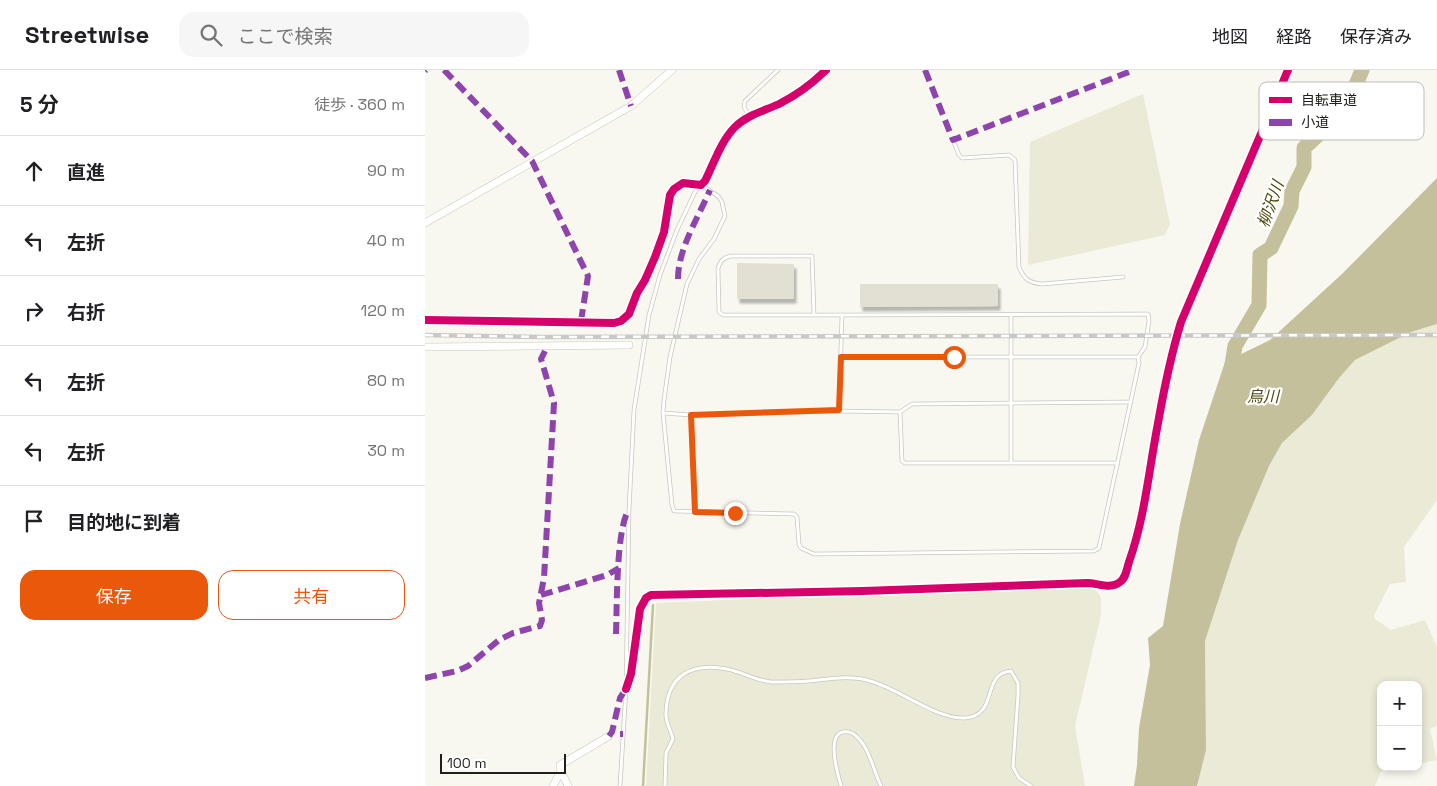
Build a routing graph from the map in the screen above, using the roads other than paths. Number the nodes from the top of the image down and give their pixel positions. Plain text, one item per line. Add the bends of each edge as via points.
1 (672, 70) edge
2 (777, 70) edge
3 (826, 70) edge
4 (749, 116) junction
5 (953, 140) dead end
6 (701, 185) junction
7 (425, 223) edge
8 (1123, 277) dead end
9 (1011, 314) junction
10 (814, 315) junction
11 (841, 315) junction
12 (425, 320) edge
13 (629, 345) dead end
14 (425, 347) edge
15 (841, 357) junction
16 (1010, 357) junction
17 (1138, 357) junction
18 (1131, 402) junction
19 (1011, 404) junction
20 (839, 410) junction
21 (900, 412) junction
22 (663, 413) junction
23 (691, 415) junction
24 (1011, 463) junction
25 (1118, 463) junction
26 (695, 512) junction
27 (609, 736) dead end
28 (561, 771) junction
29 (553, 786) edge
30 (567, 786) edge
31 (620, 786) edge
32 (665, 786) edge
33 (841, 786) edge
34 (881, 786) edge
35 (1031, 786) edge

1 - 7 street via 631,106
2 - 4 lane via 745,101 744,107
3 - 4 street via 802,91
4 - 6 street via 726,138
5 - 8 lane via 962,158 1009,155 1015,160 1019,267 1022,276 1030,283
6 - 12 street via 683,183 670,195 664,232 655,257 629,314 621,321
6 - 22 lane via 718,196 725,216 687,284 670,357
6 - 31 lane via 677,230 660,276 649,315 634,410
9 - 11 lane
9 - 16 lane
9 - 17 lane via 1148,314 1145,348
10 - 10 lane via 812,256 731,256 721,261 718,268 719,312 723,315
10 - 11 lane
11 - 15 lane
13 - 14 street
15 - 16 lane
15 - 20 lane
16 - 17 lane
16 - 19 lane
17 - 18 lane
18 - 19 lane
18 - 25 lane
19 - 21 lane via 912,404
19 - 24 lane
20 - 21 lane
20 - 23 lane
21 - 24 lane via 901,461 905,463
22 - 23 lane
22 - 26 lane via 672,505 675,511
23 - 26 lane
24 - 25 lane
25 - 26 lane via 1101,542 1094,551 814,554 801,548 797,517 793,514
27 - 28 street via 560,765
28 - 29 street
28 - 30 street
32 - 35 lane via 666,753 673,739 666,714 670,688 685,672 704,666 728,669 771,682 844,678 869,680 954,718 975,716 981,712 988,703 998,675 1011,671 1018,683 1013,767 1019,778
33 - 34 lane via 835,767 835,738 845,731 863,743

